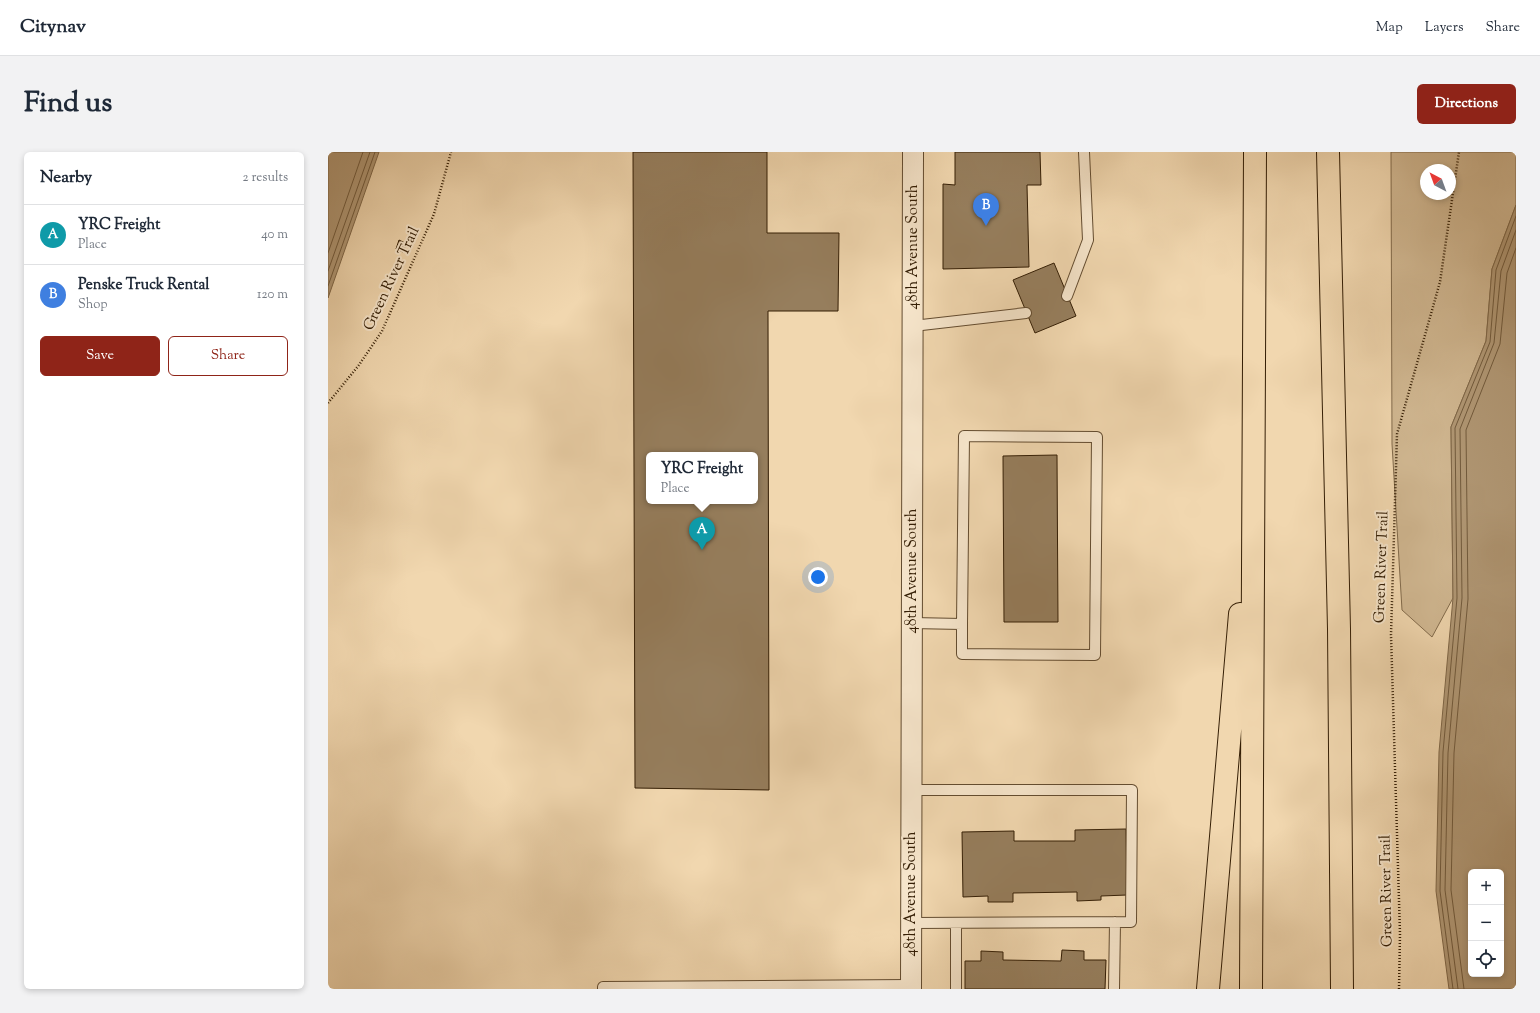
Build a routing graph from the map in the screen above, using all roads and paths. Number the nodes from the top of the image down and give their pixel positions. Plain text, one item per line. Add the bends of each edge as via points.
1 (451, 152) edge
2 (913, 152) edge
3 (1084, 152) edge
4 (1255, 152) edge
5 (1328, 152) edge
6 (1458, 152) edge
7 (1067, 296) dead end
8 (1026, 313) dead end
9 (912, 326) junction
10 (328, 404) edge
11 (1254, 449) junction
12 (912, 623) junction
13 (962, 624) junction
14 (1339, 629) junction
15 (912, 790) junction
16 (911, 922) junction
17 (956, 922) junction
18 (1114, 922) junction
19 (1252, 984) edge
20 (911, 987) edge
21 (603, 989) edge
22 (956, 989) edge
23 (1114, 989) edge
24 (1208, 989) edge
25 (1342, 989) edge
26 (1357, 989) edge
27 (1399, 989) edge

1 - 10 path, Green River Trail via 434,214 382,331 360,365
2 - 9 street, 48th Avenue South
3 - 7 lane via 1088,240
4 - 11 highway
5 - 14 highway
6 - 27 path, Green River Trail via 1440,282 1397,434 1391,635 1400,934
8 - 9 lane
9 - 12 street, 48th Avenue South
11 - 19 highway
11 - 24 highway
12 - 13 lane
12 - 15 street, 48th Avenue South
13 - 13 lane via 962,654 1095,655 1097,437 964,436
14 - 25 highway
14 - 26 highway
15 - 16 street, 48th Avenue South
15 - 18 lane via 1132,790 1131,922
16 - 17 lane
16 - 20 street, 48th Avenue South
17 - 18 lane
17 - 22 lane
18 - 23 lane
20 - 21 lane

